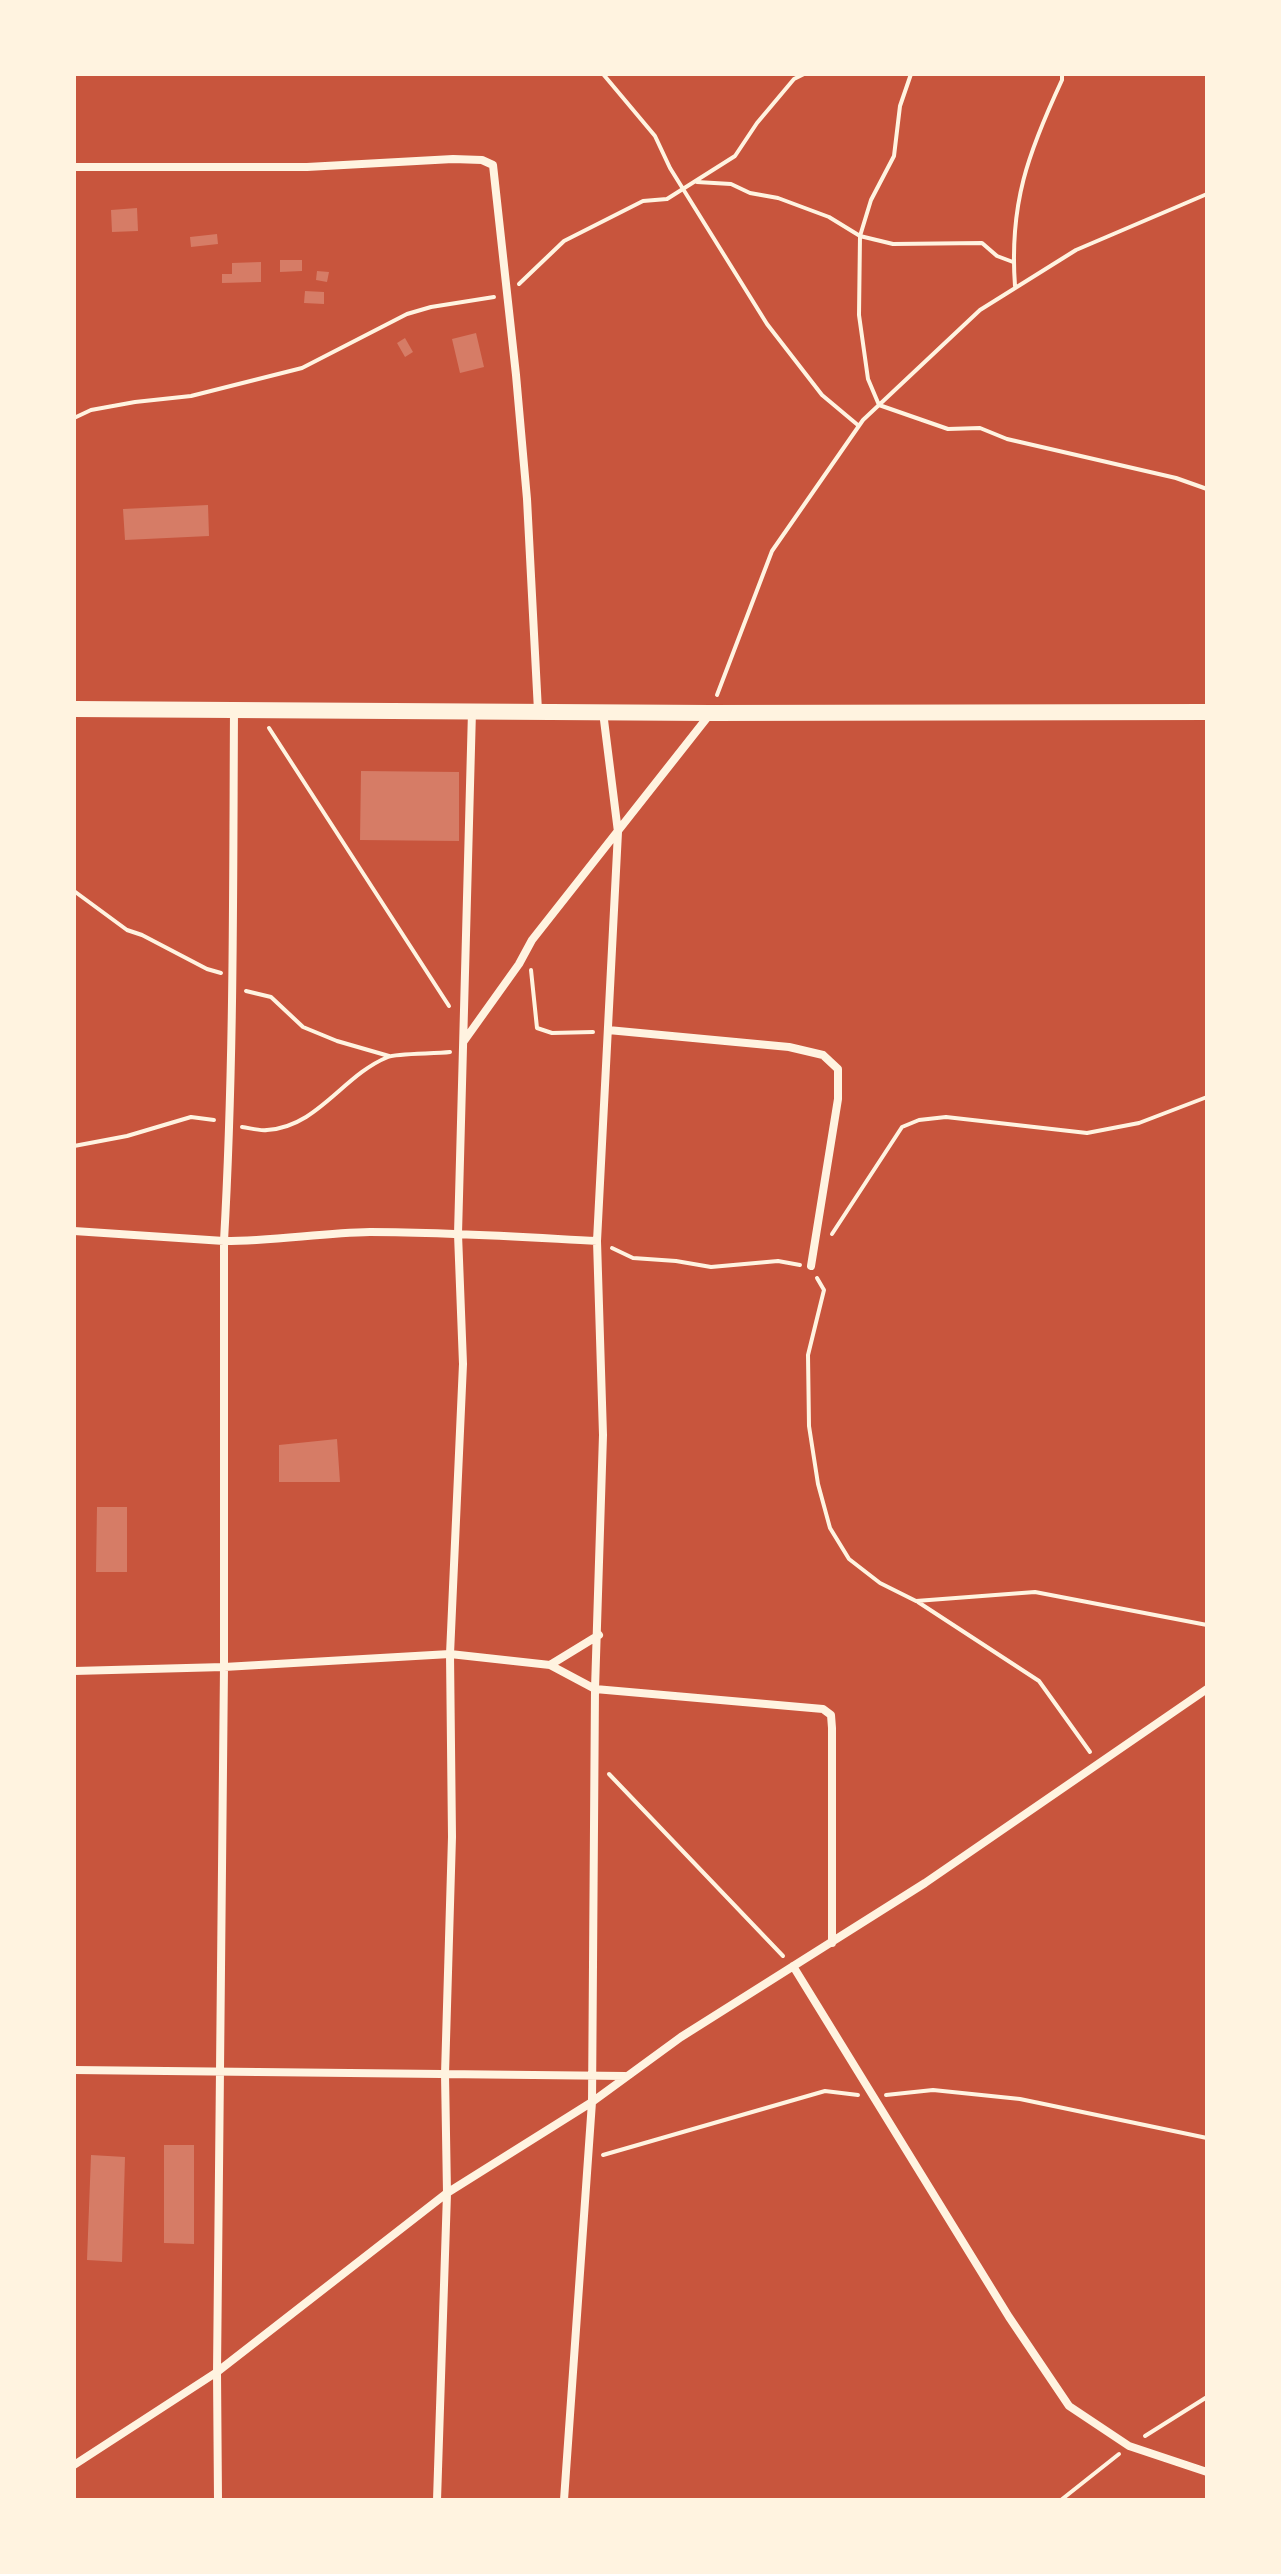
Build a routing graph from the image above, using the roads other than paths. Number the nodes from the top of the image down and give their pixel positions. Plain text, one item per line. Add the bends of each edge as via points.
1 (74, 167) edge
2 (74, 709) edge
3 (234, 710) junction
4 (472, 711) junction
5 (538, 711) junction
6 (603, 711) junction
7 (1207, 712) edge
8 (710, 713) junction
9 (618, 832) junction
10 (608, 1030) junction
11 (464, 1045) junction
12 (74, 1231) edge
13 (458, 1234) junction
14 (224, 1241) junction
15 (597, 1241) junction
16 (811, 1266) road end
17 (599, 1635) junction
18 (450, 1654) junction
19 (550, 1665) junction
20 (224, 1667) junction
21 (74, 1671) edge
22 (595, 1689) junction
23 (1207, 1689) edge
24 (832, 1943) junction
25 (793, 1966) junction
26 (74, 2070) edge
27 (221, 2070) junction
28 (445, 2074) junction
29 (592, 2075) junction
30 (625, 2076) junction
31 (592, 2102) junction
32 (447, 2193) junction
33 (217, 2372) junction
34 (74, 2465) edge
35 (1207, 2472) edge
36 (218, 2500) edge
37 (437, 2500) edge
38 (564, 2500) edge

1 - 5 street via 491,163 527,499
2 - 3 main road
3 - 4 main road
3 - 14 street via 235,911
4 - 5 main road
4 - 11 street
5 - 6 main road
6 - 8 main road
6 - 9 street
7 - 8 main road
8 - 9 street
9 - 10 street
9 - 11 street via 532,940
10 - 15 street
10 - 16 street via 789,1047 823,1055 838,1069 838,1099
11 - 13 street
12 - 14 street
13 - 14 street via 369,1232
13 - 15 street
13 - 18 street via 463,1364
14 - 20 street
15 - 17 street via 603,1435
17 - 19 street
17 - 22 street
18 - 19 street
18 - 20 street
18 - 28 street via 452,1837
19 - 22 street
20 - 21 street
20 - 27 street
22 - 24 street via 813,1707 831,1715
22 - 29 street
23 - 24 street
24 - 25 street
25 - 30 street
25 - 35 street via 1069,2406 1129,2446
26 - 27 street
27 - 28 street
27 - 33 street
28 - 29 street
28 - 32 street
29 - 30 street
29 - 31 street
30 - 31 street
31 - 32 street
31 - 38 street
32 - 33 street
32 - 37 street
33 - 34 street
33 - 36 street

